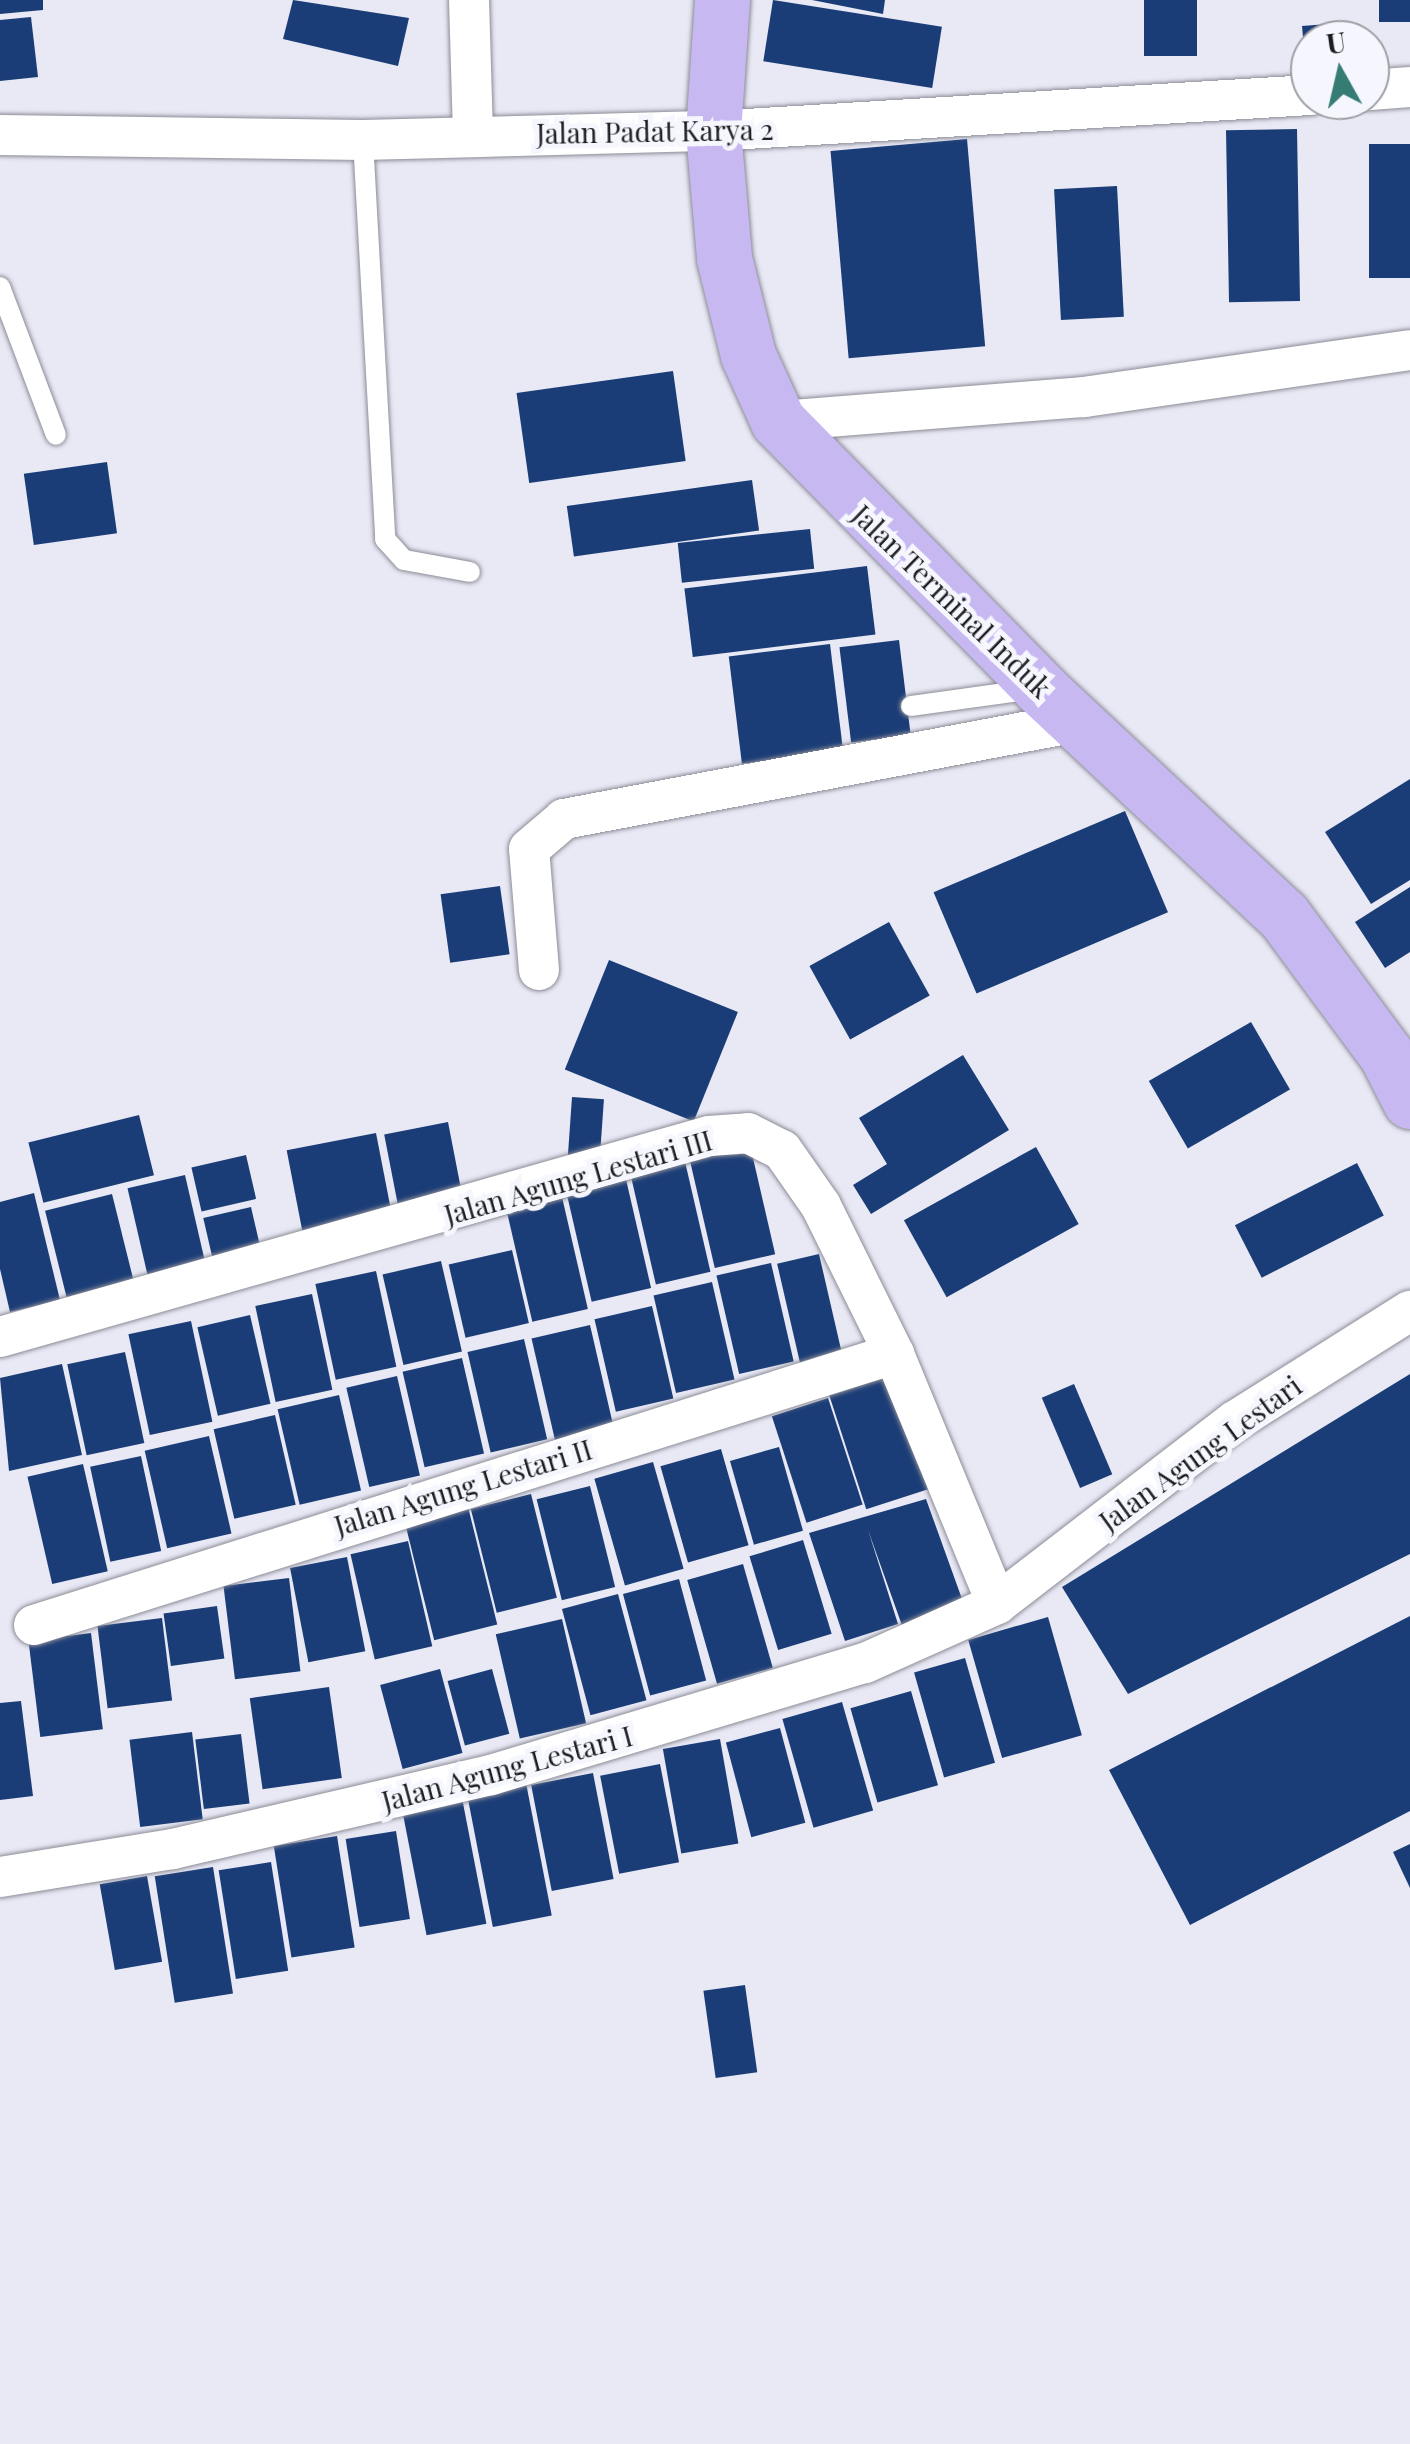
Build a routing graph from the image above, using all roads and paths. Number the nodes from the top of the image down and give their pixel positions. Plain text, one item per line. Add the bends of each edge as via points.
1 (468, 0) edge
2 (722, 0) edge
3 (1290, 96) edge
4 (712, 131) junction
5 (0, 135) edge
6 (473, 135) junction
7 (362, 140) junction
8 (0, 287) edge
9 (1410, 350) edge
10 (778, 421) junction
11 (56, 436) dead end
12 (470, 572) dead end
13 (1059, 705) junction
14 (912, 706) dead end
15 (538, 970) dead end
16 (1410, 1100) edge
17 (1410, 1311) edge
18 (0, 1338) edge
19 (894, 1354) junction
20 (998, 1604) junction
21 (34, 1625) dead end
22 (0, 1877) edge

1 - 6 street
2 - 4 highway, Jalan Terminal Induk
3 - 4 street, Jalan Padat Karya 2
4 - 6 street, Jalan Padat Karya 2
4 - 10 highway, Jalan Terminal Induk via 724,258 748,355
5 - 7 street, Jalan Padat Karya 2
6 - 7 street, Jalan Padat Karya 2
7 - 12 lane via 385,538 404,560
8 - 11 lane
9 - 10 street via 1084,396
10 - 13 highway, Jalan Terminal Induk
13 - 14 lane
13 - 15 street via 564,820 529,849
13 - 16 highway, Jalan Terminal Induk via 1284,915 1386,1054
17 - 20 street, Jalan Agung Lestari via 1235,1421
18 - 19 street, Jalan Agung Lestari III via 350,1244 709,1136 748,1133 769,1140 799,1172
19 - 20 street, Jalan Agung Lestari III
19 - 21 street, Jalan Agung Lestari II
20 - 22 street, Jalan Agung Lestari I via 865,1663 491,1776 173,1848

